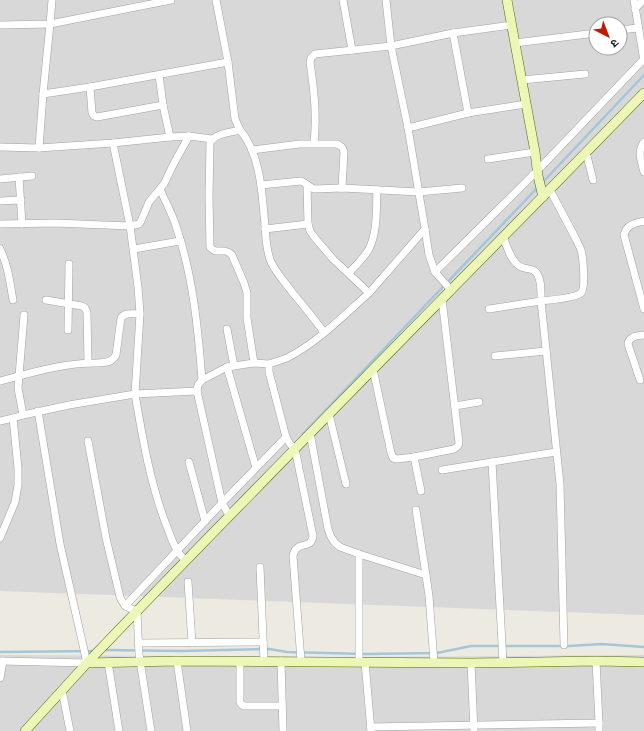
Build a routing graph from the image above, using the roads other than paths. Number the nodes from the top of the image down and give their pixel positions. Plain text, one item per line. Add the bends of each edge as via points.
1 (52, 0) edge
2 (171, 0) edge
3 (216, 0) edge
4 (343, 0) edge
5 (386, 0) edge
6 (507, 0) edge
7 (634, 0) edge
8 (643, 0) edge
9 (144, 2) edge
10 (635, 9) junction
11 (50, 24) junction
12 (0, 25) edge
13 (512, 25) junction
14 (638, 28) junction
15 (628, 29) edge
16 (453, 33) junction
17 (588, 34) edge
18 (515, 43) junction
19 (391, 46) junction
20 (352, 50) junction
21 (644, 60) edge
22 (228, 62) junction
23 (585, 74) dead end
24 (159, 75) junction
25 (522, 80) junction
26 (90, 87) junction
27 (644, 93) edge
28 (43, 94) junction
29 (526, 104) junction
30 (163, 105) junction
31 (468, 113) junction
32 (408, 128) junction
33 (240, 130) junction
34 (170, 136) junction
35 (189, 136) junction
36 (212, 139) junction
37 (644, 142) edge
38 (113, 143) junction
39 (314, 143) junction
40 (0, 147) edge
41 (39, 148) junction
42 (252, 150) junction
43 (535, 152) junction
44 (586, 152) junction
45 (488, 159) dead end
46 (644, 172) edge
47 (537, 173) junction
48 (32, 176) dead end
49 (19, 177) junction
50 (0, 179) edge
51 (593, 180) dead end
52 (261, 185) junction
53 (307, 185) junction
54 (342, 188) junction
55 (462, 188) dead end
56 (160, 189) junction
57 (377, 190) junction
58 (550, 190) junction
59 (419, 192) junction
60 (543, 197) junction
61 (22, 200) junction
62 (0, 201) edge
63 (644, 221) edge
64 (0, 224) edge
65 (22, 224) junction
66 (308, 224) junction
67 (130, 226) junction
68 (265, 229) junction
69 (425, 229) junction
70 (503, 237) junction
71 (180, 241) junction
72 (0, 249) edge
73 (134, 249) junction
74 (69, 264) dead end
75 (435, 272) junction
76 (349, 273) junction
77 (449, 288) junction
78 (369, 292) junction
79 (442, 299) junction
80 (13, 300) dead end
81 (46, 300) dead end
82 (541, 302) junction
83 (68, 304) junction
84 (489, 308) dead end
85 (644, 309) edge
86 (140, 314) junction
87 (24, 315) dead end
88 (227, 329) dead end
89 (68, 330) dead end
90 (324, 332) junction
91 (644, 335) edge
92 (546, 351) junction
93 (495, 356) dead end
94 (88, 363) junction
95 (254, 363) junction
96 (269, 364) junction
97 (230, 367) junction
98 (373, 369) junction
99 (19, 376) junction
100 (202, 380) junction
101 (640, 380) dead end
102 (0, 381) edge
103 (197, 391) junction
104 (135, 394) junction
105 (478, 402) dead end
106 (455, 406) junction
107 (38, 411) junction
108 (329, 414) junction
109 (23, 415) junction
110 (13, 418) junction
111 (0, 421) edge
112 (310, 433) junction
113 (88, 441) dead end
114 (290, 443) junction
115 (556, 452) junction
116 (414, 457) junction
117 (190, 462) dead end
118 (492, 462) junction
119 (256, 468) junction
120 (442, 470) dead end
121 (346, 484) dead end
122 (421, 491) dead end
123 (222, 503) junction
124 (416, 510) dead end
125 (229, 516) junction
126 (205, 521) junction
127 (0, 538) edge
128 (359, 554) junction
129 (181, 556) junction
130 (260, 567) dead end
131 (426, 575) junction
132 (188, 582) dead end
133 (131, 609) junction
134 (192, 643) junction
135 (564, 645) dead end
136 (139, 652) junction
137 (263, 652) junction
138 (301, 655) junction
139 (434, 656) junction
140 (361, 658) junction
141 (503, 660) junction
142 (1, 661) edge
143 (177, 661) junction
144 (240, 661) junction
145 (280, 661) junction
146 (596, 661) junction
147 (108, 662) junction
148 (644, 662) edge
149 (87, 663) junction
150 (471, 663) junction
151 (0, 678) edge
152 (62, 690) junction
153 (282, 706) junction
154 (599, 722) junction
155 (560, 727) edge
156 (474, 728) edge
157 (371, 729) edge
158 (25, 731) edge
159 (70, 731) edge
160 (119, 731) edge
161 (151, 731) edge
162 (187, 731) edge
163 (283, 731) edge
164 (599, 731) edge

1 - 11 street
2 - 9 street
3 - 22 street
4 - 20 street
5 - 19 street
6 - 13 street
7 - 10 street
8 - 10 street
9 - 11 street
10 - 14 street
11 - 12 street
11 - 28 street
13 - 16 street
13 - 18 street
14 - 15 street
14 - 21 street
16 - 19 street
16 - 31 street
17 - 18 street
18 - 25 street
19 - 20 street
19 - 32 street
20 - 39 street via 315,54 311,58 316,124
21 - 47 street
22 - 24 street
22 - 33 street via 235,119
23 - 25 street
24 - 26 street
24 - 30 street
25 - 29 street
26 - 28 street
26 - 30 street via 92,113 97,117
27 - 44 street
28 - 41 street
29 - 31 street
29 - 43 street
30 - 34 street
31 - 32 street
32 - 59 street
33 - 36 street
33 - 42 street
34 - 35 street
34 - 38 street
35 - 36 street
35 - 56 street
36 - 95 street via 210,247 216,252 225,251 232,255 244,283
37 - 46 street via 640,150
38 - 41 street
38 - 67 street
39 - 42 street
39 - 54 street via 337,144 343,148
40 - 41 street
42 - 52 street
43 - 45 street
43 - 47 street
44 - 51 street
44 - 58 street
47 - 60 street
47 - 75 street
48 - 49 street
49 - 50 street
49 - 61 street
52 - 53 street via 305,182
52 - 68 street
53 - 54 street via 314,189
53 - 66 street
54 - 57 street
55 - 59 street
56 - 67 street via 149,202 139,224
56 - 71 street
57 - 59 street
57 - 76 street via 370,248
58 - 60 street
58 - 82 street via 581,249 584,286 582,292 576,296
59 - 69 street
60 - 70 street
61 - 62 street
61 - 65 street
63 - 85 street via 630,225 624,235
64 - 65 street
65 - 67 street
66 - 68 street
66 - 76 street via 315,238
67 - 73 street
68 - 90 street via 271,262
69 - 75 street
69 - 78 street
70 - 77 street
70 - 82 street via 517,264 533,270 540,277
71 - 73 street
71 - 100 street via 193,296
72 - 80 street via 7,266
73 - 86 street
74 - 83 street
75 - 77 street
76 - 78 street
77 - 79 street
78 - 90 street
79 - 98 street
79 - 106 street
81 - 83 street
82 - 84 street
82 - 92 street
83 - 89 street
83 - 94 street via 82,306 87,312
86 - 94 street via 126,313 121,318 114,359 108,362
86 - 104 street
87 - 99 street
88 - 97 street
90 - 96 street via 286,358
91 - 101 street via 628,340
92 - 93 street
92 - 115 street
94 - 99 street
95 - 96 street
95 - 97 street
96 - 114 street via 269,372
97 - 100 street
97 - 119 street
98 - 108 street
98 - 116 street via 393,458
99 - 102 street
99 - 109 street via 18,388
100 - 103 street
103 - 104 street
103 - 123 street
104 - 107 street
104 - 129 street via 153,485 164,520
105 - 106 street
106 - 116 street via 458,446
107 - 109 street
107 - 149 street via 60,544
108 - 112 street
108 - 121 street
109 - 110 street
110 - 111 street
110 - 127 street via 18,485 15,502
112 - 114 street
112 - 128 street via 331,537 340,547
113 - 133 street via 121,602
114 - 119 street
114 - 125 street
114 - 138 street via 313,536 308,544 298,546 292,556
115 - 118 street
115 - 135 street via 560,484
116 - 122 street
117 - 126 street
118 - 120 street
118 - 141 street
119 - 123 street
123 - 125 street
123 - 126 street
124 - 131 street
125 - 129 street
126 - 129 street
128 - 131 street
128 - 140 street
129 - 133 street
129 - 133 street
130 - 137 street
131 - 139 street
132 - 134 street
133 - 136 street
133 - 149 street
134 - 136 street
134 - 137 street
136 - 143 street
136 - 147 street
136 - 161 street
137 - 144 street
137 - 145 street
138 - 140 street
138 - 145 street
139 - 140 street
139 - 150 street
140 - 157 street
141 - 146 street
141 - 150 street
142 - 149 street
142 - 151 street
143 - 144 street
143 - 162 street
144 - 153 street via 241,704
145 - 153 street
146 - 148 street
146 - 154 street
147 - 149 street
147 - 160 street
149 - 152 street
150 - 156 street
152 - 158 street
152 - 159 street
153 - 163 street
154 - 155 street
154 - 164 street
155 - 156 street
156 - 157 street

